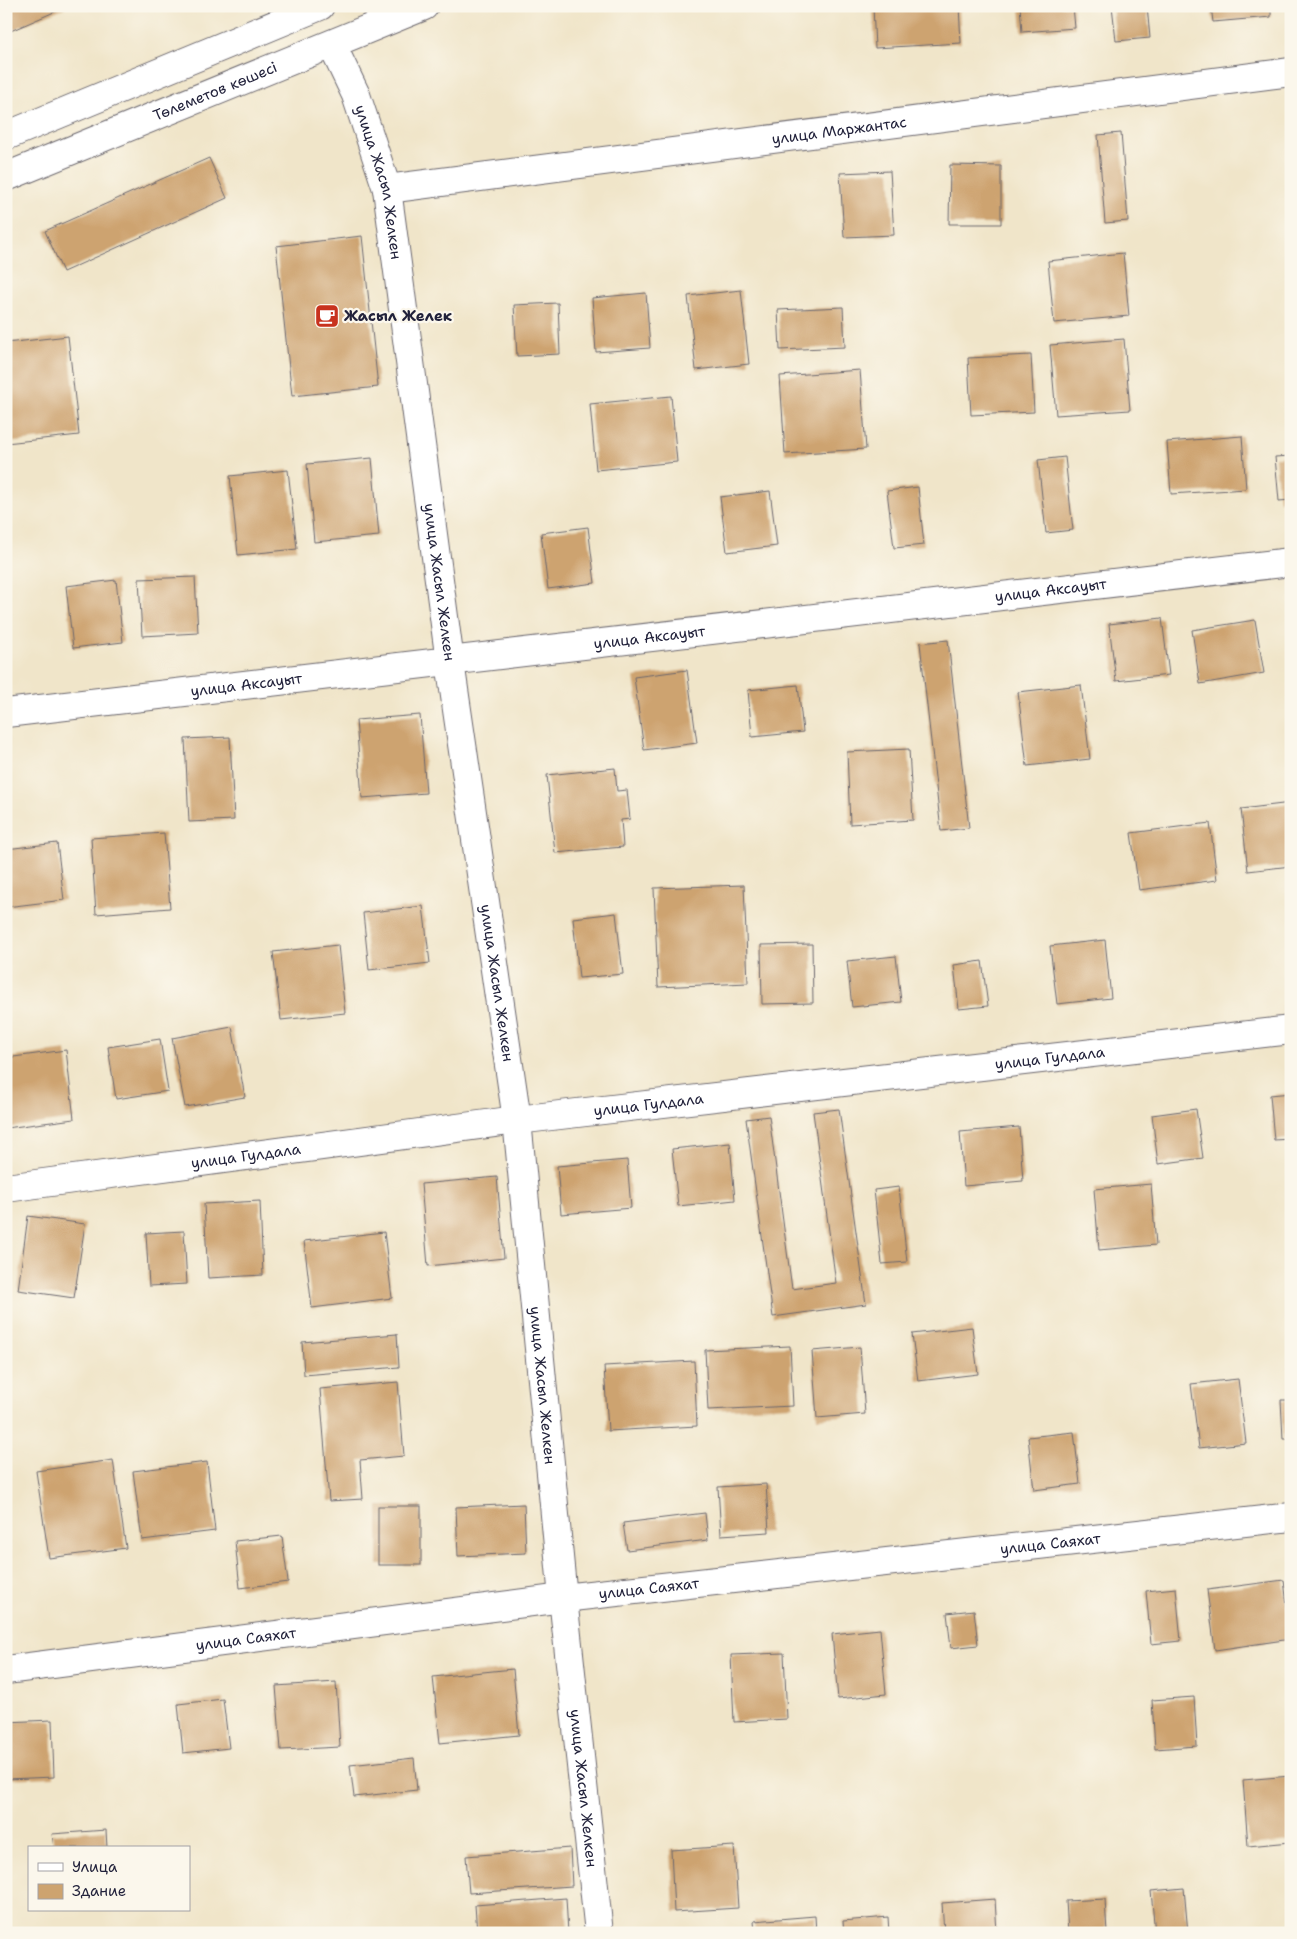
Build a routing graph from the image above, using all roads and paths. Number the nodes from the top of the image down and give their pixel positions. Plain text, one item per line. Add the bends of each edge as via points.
1 (320, 6) edge
2 (424, 6) edge
3 (332, 45) junction
4 (1291, 72) edge
5 (6, 136) edge
6 (6, 177) edge
7 (387, 189) junction
8 (1291, 562) edge
9 (450, 662) junction
10 (6, 713) edge
11 (1291, 1030) edge
12 (517, 1120) junction
13 (6, 1188) edge
14 (1291, 1517) edge
15 (563, 1598) junction
16 (6, 1670) edge
17 (599, 1933) edge

1 - 5 street
2 - 3 street, Төлеметов көшесі
3 - 6 street, Төлеметов көшесі
3 - 7 street, улица Жасыл Желкен via 356,95
4 - 7 street, улица Маржантас
7 - 9 street, улица Жасыл Желкен
8 - 9 street, улица Аксауыт
9 - 10 street, улица Аксауыт
9 - 12 street, улица Жасыл Желкен
11 - 12 street, улица Гулдала
12 - 13 street, улица Гулдала
12 - 15 street, улица Жасыл Желкен
14 - 15 street, улица Саяхат
15 - 16 street, улица Саяхат
15 - 17 street, улица Жасыл Желкен

